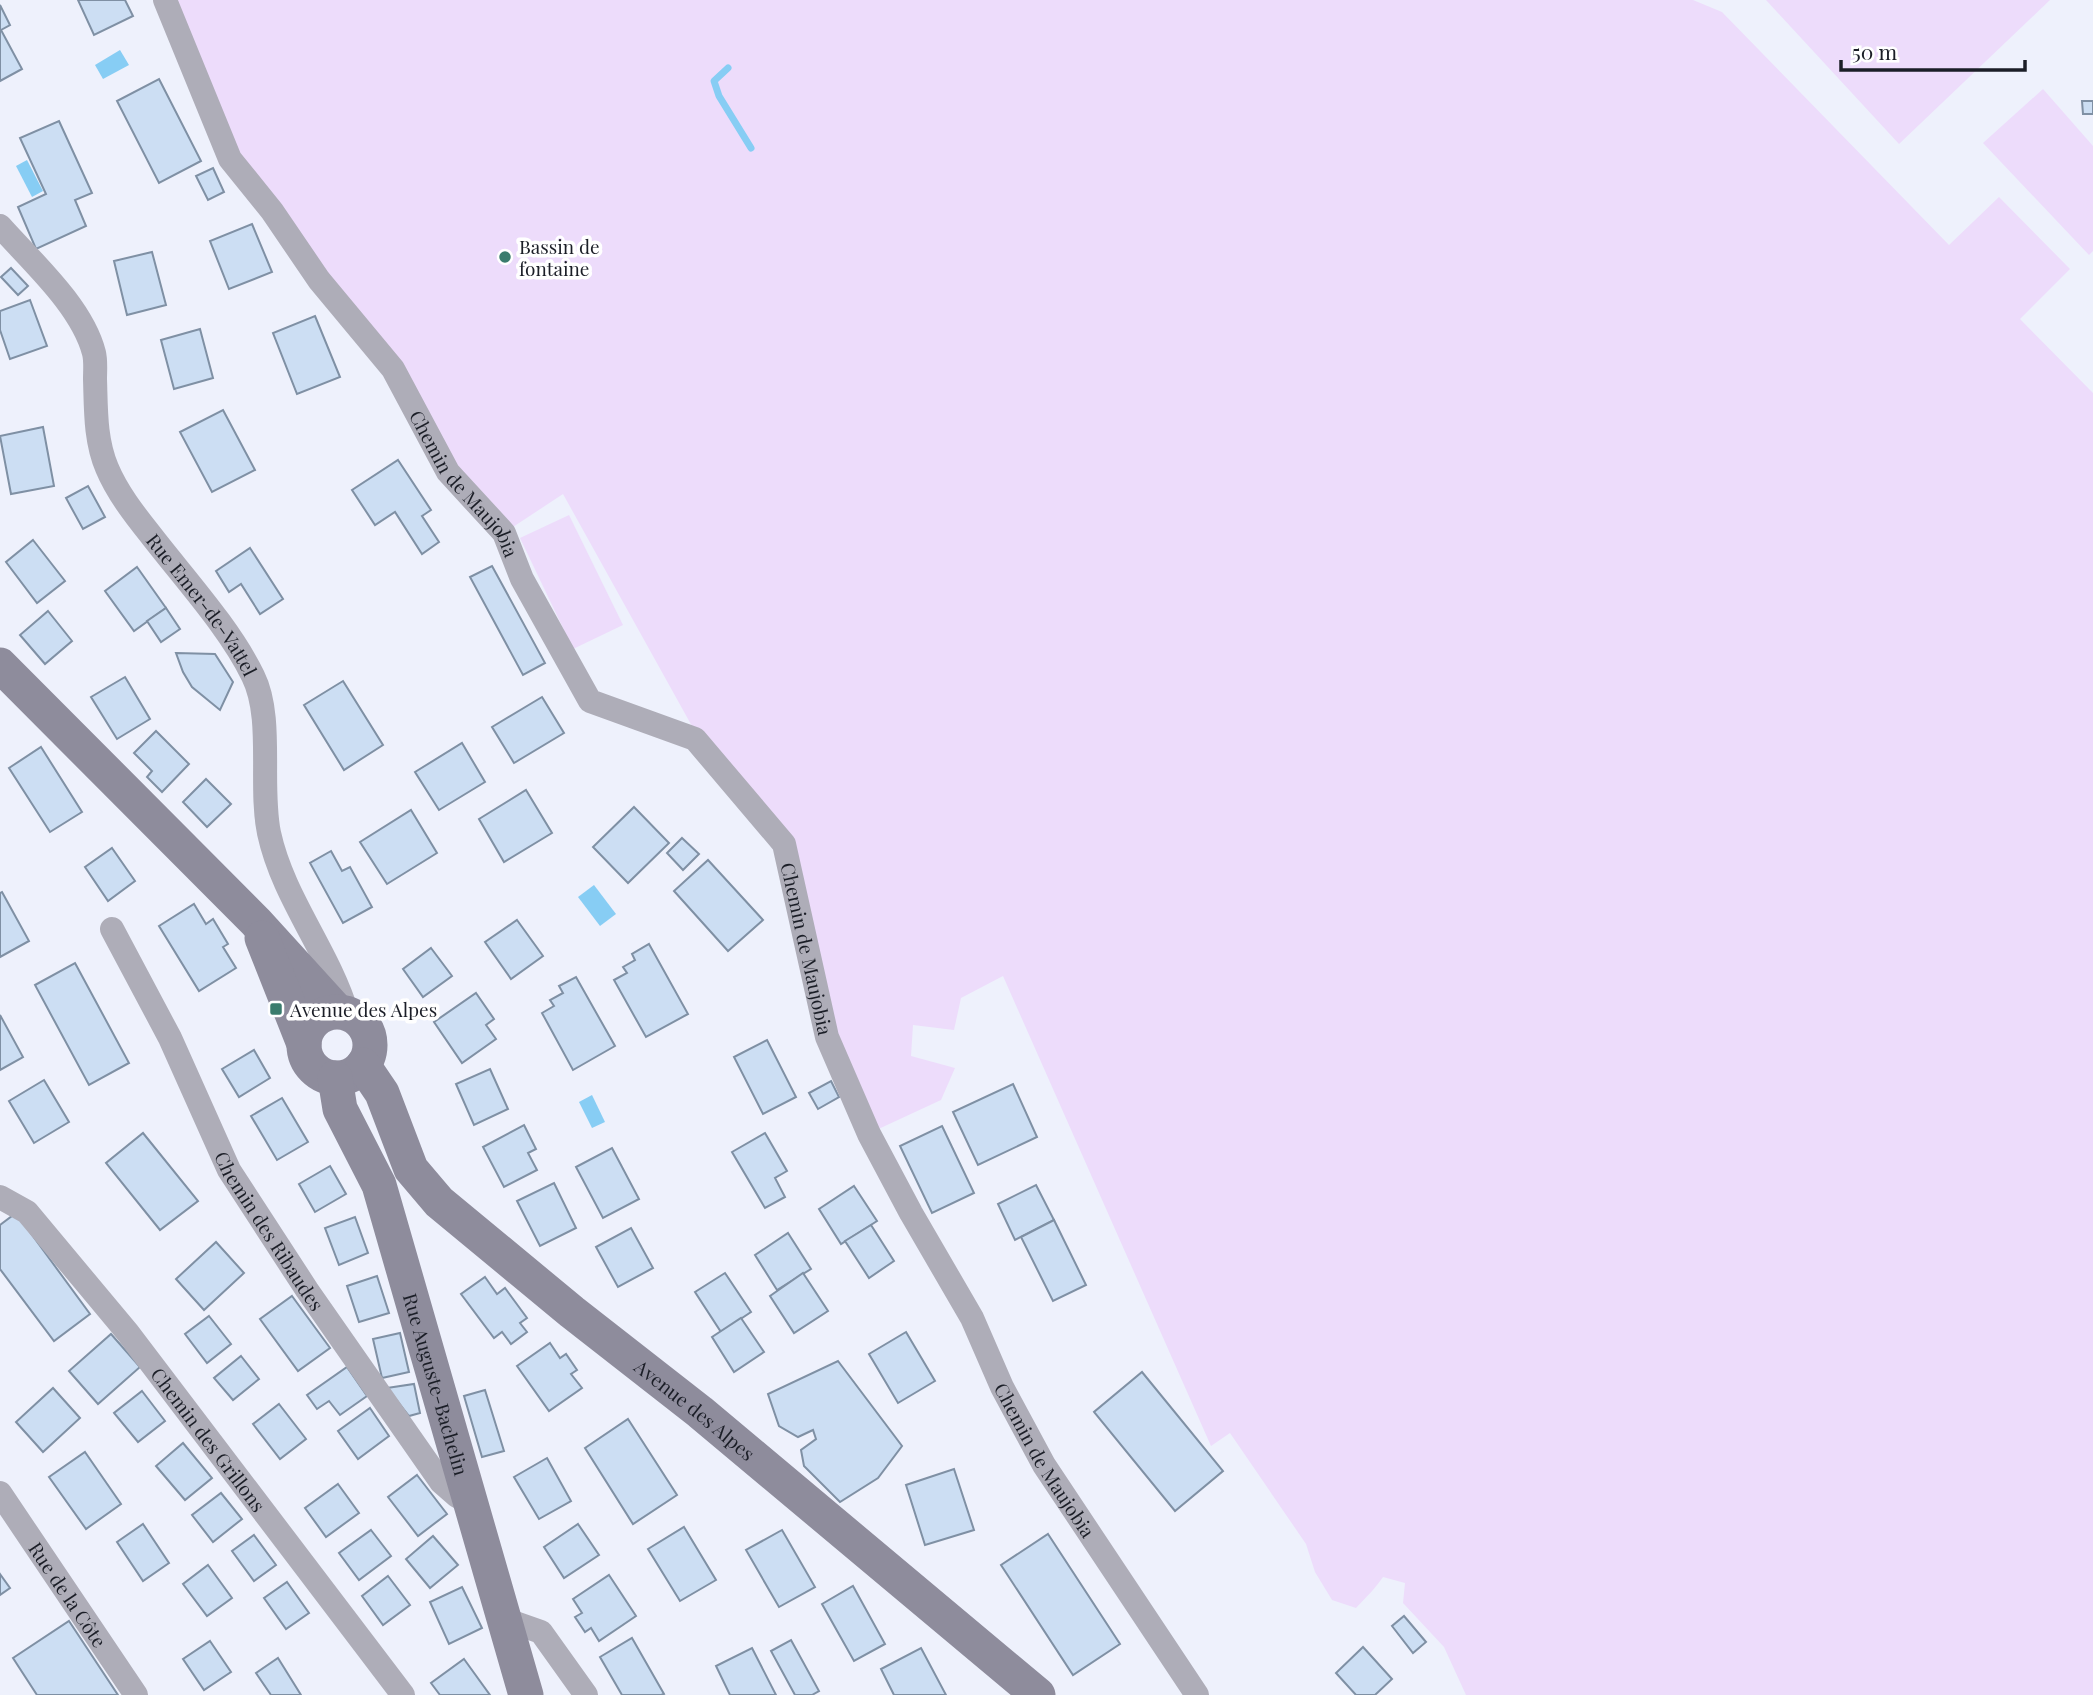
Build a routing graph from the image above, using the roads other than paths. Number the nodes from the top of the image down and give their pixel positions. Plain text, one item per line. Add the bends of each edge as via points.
1 (165, 0) edge
2 (0, 226) edge
3 (0, 665) edge
4 (256, 922) junction
5 (112, 929) dead end
6 (342, 1012) junction
7 (304, 1044) junction
8 (349, 1072) junction
9 (0, 1197) edge
10 (0, 1493) edge
11 (472, 1504) junction
12 (504, 1619) junction
13 (136, 1695) edge
14 (403, 1695) edge
15 (526, 1695) edge
16 (586, 1695) edge
17 (1038, 1695) edge
18 (1197, 1695) edge

1 - 18 street, Chemin de Maujobia via 230,159 393,369 448,472 504,533 522,579 590,701 695,739 784,844 827,1037 869,1134 972,1318 1044,1465
2 - 6 street, Rue Emer-de-Vattel via 82,323 94,354 97,430 106,467 129,507 239,650 255,679 263,709 269,833 285,883 339,986
3 - 4 main road
4 - 6 main road
4 - 7 main road
5 - 11 street, Chemin des Ribaudes via 170,1038 235,1180 442,1482
6 - 7 main road via 327,1013 310,1025
6 - 8 main road via 364,1025 369,1034 369,1056
7 - 8 main road via 316,1071
8 - 11 main road, Rue Auguste-Bachelin via 340,1109 379,1185
8 - 17 main road, Avenue des Alpes via 382,1094 411,1169 439,1202 700,1412
9 - 14 street, Chemin des Grillons via 27,1212 128,1333
10 - 13 street, Rue de la Côte
11 - 12 main road, Rue Auguste-Bachelin
12 - 15 main road, Rue Auguste-Bachelin
12 - 16 street via 541,1632

